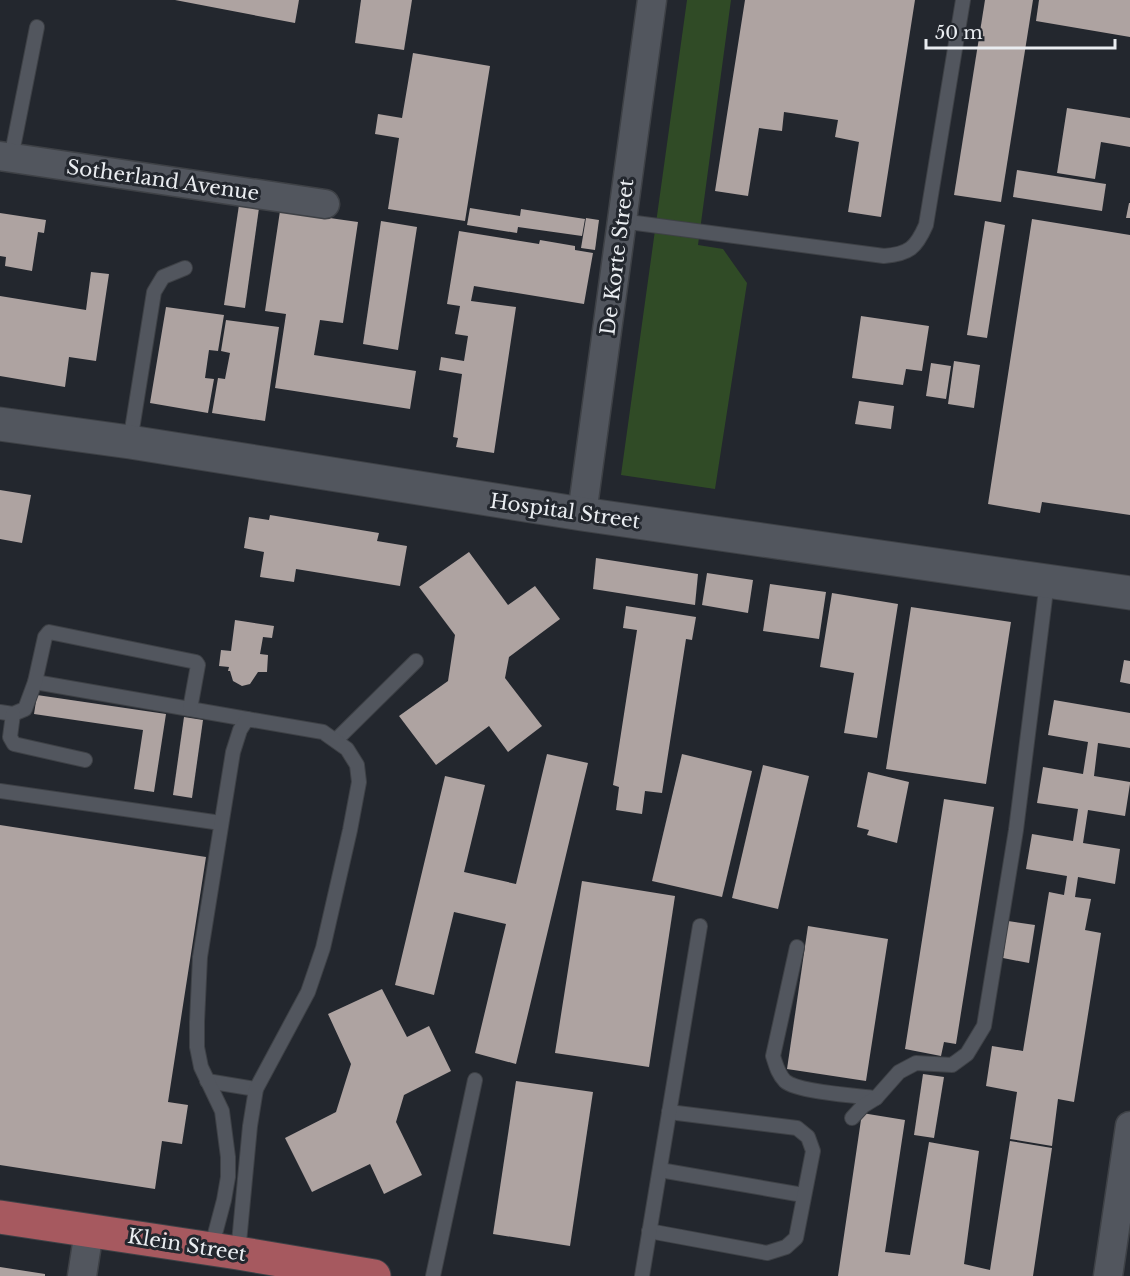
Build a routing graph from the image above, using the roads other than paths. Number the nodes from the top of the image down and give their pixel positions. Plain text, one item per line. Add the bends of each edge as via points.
1 (652, 0) edge
2 (963, 0) edge
3 (37, 27) dead end
4 (6, 157) edge
5 (325, 204) dead end
6 (621, 221) junction
7 (185, 268) dead end
8 (0, 424) edge
9 (130, 442) junction
10 (582, 514) junction
11 (1047, 582) junction
12 (1130, 593) edge
13 (416, 661) dead end
14 (35, 682) junction
15 (190, 709) junction
16 (7, 713) edge
17 (247, 719) junction
18 (336, 740) junction
19 (85, 760) dead end
20 (0, 791) edge
21 (221, 823) junction
22 (700, 926) dead end
23 (797, 947) dead end
24 (475, 1080) dead end
25 (207, 1081) junction
26 (256, 1089) junction
27 (876, 1098) junction
28 (669, 1112) junction
29 (852, 1118) dead end
30 (1130, 1126) edge
31 (660, 1170) junction
32 (803, 1195) junction
33 (0, 1217) edge
34 (89, 1231) junction
35 (649, 1231) junction
36 (225, 1251) junction
37 (82, 1276) edge
38 (374, 1276) edge
39 (433, 1276) edge
40 (642, 1276) edge
41 (1108, 1276) edge

1 - 6 street, De Korte Street
2 - 6 lane via 926,225 918,243 903,254 884,256
3 - 4 lane
4 - 5 street, Sotherland Avenue
6 - 10 street, De Korte Street
7 - 9 lane via 163,277 154,292
8 - 9 street, Hospital Street
9 - 10 street, Hospital Street
10 - 11 street, Hospital Street
11 - 12 street, Hospital Street
11 - 27 lane via 1016,830 984,1026 967,1054 952,1065 916,1063 899,1072
13 - 18 lane
14 - 15 lane
14 - 15 lane via 45,637 49,632 57,632 196,662
14 - 16 lane via 25,709
15 - 17 lane
16 - 19 lane via 14,744
17 - 18 lane via 323,732
17 - 21 lane via 233,752
18 - 26 lane via 357,765 359,782 351,831 308,993
20 - 21 lane
21 - 25 lane via 200,968 197,1047
22 - 28 lane
23 - 27 lane via 773,1056 779,1073 795,1086
24 - 39 lane
25 - 26 lane
25 - 36 lane via 222,1111 228,1157
26 - 36 lane
27 - 29 lane
28 - 31 lane
28 - 32 lane via 797,1128 808,1137 813,1151
30 - 41 street
31 - 32 lane
31 - 35 lane
32 - 35 lane via 796,1238 786,1247 767,1253
33 - 34 main road, Klein Street
34 - 36 main road, Klein Street
34 - 37 street
35 - 40 lane
36 - 38 main road, Klein Street

